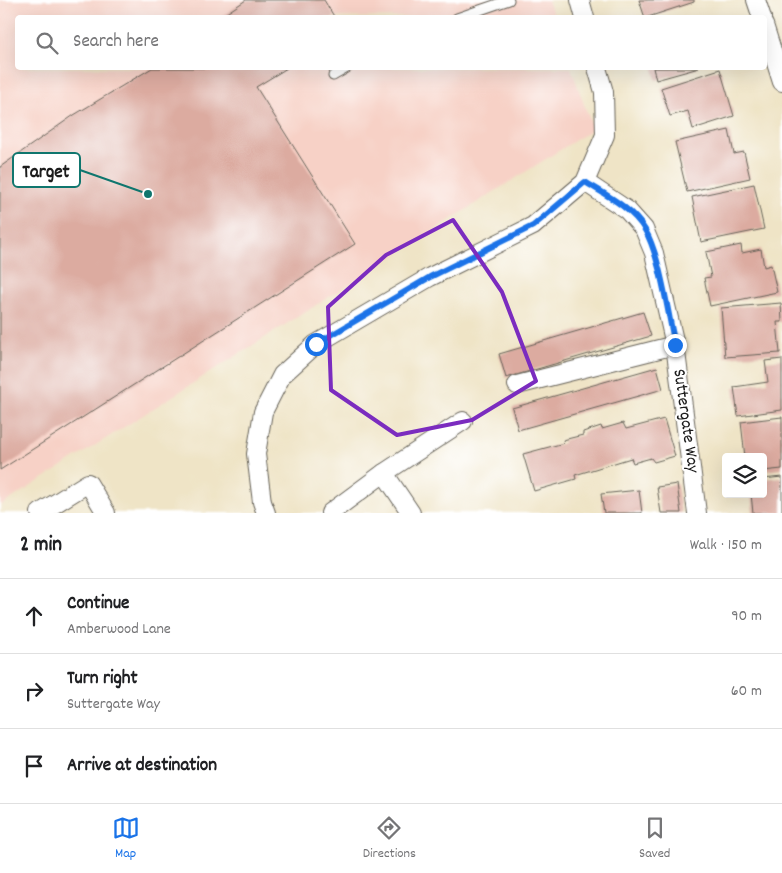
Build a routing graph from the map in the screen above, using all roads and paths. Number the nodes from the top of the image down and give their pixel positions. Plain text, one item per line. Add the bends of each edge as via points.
1 (509, 0) edge
2 (580, 0) edge
3 (756, 0) edge
4 (466, 15) edge
5 (584, 15) edge
6 (761, 15) edge
7 (767, 34) edge
8 (344, 70) edge
9 (598, 70) edge
10 (333, 76) dead end
11 (782, 82) edge
12 (585, 182) junction
13 (675, 345) junction
14 (517, 385) dead end
15 (463, 421) dead end
16 (384, 473) junction
17 (40, 513) edge
18 (106, 513) edge
19 (266, 513) edge
20 (330, 513) edge
21 (411, 513) edge
22 (697, 513) edge

1 - 4 lane
2 - 5 street
3 - 6 street
7 - 11 street
8 - 10 lane
9 - 12 street via 604,92 605,135
12 - 13 street, Suttergate Way via 627,210 644,229 654,253
12 - 19 street via 533,226 430,277 316,344 282,375 262,412 256,454
13 - 14 street
13 - 22 street, Suttergate Way
15 - 16 street
16 - 20 street
16 - 21 street
17 - 18 street via 88,483

